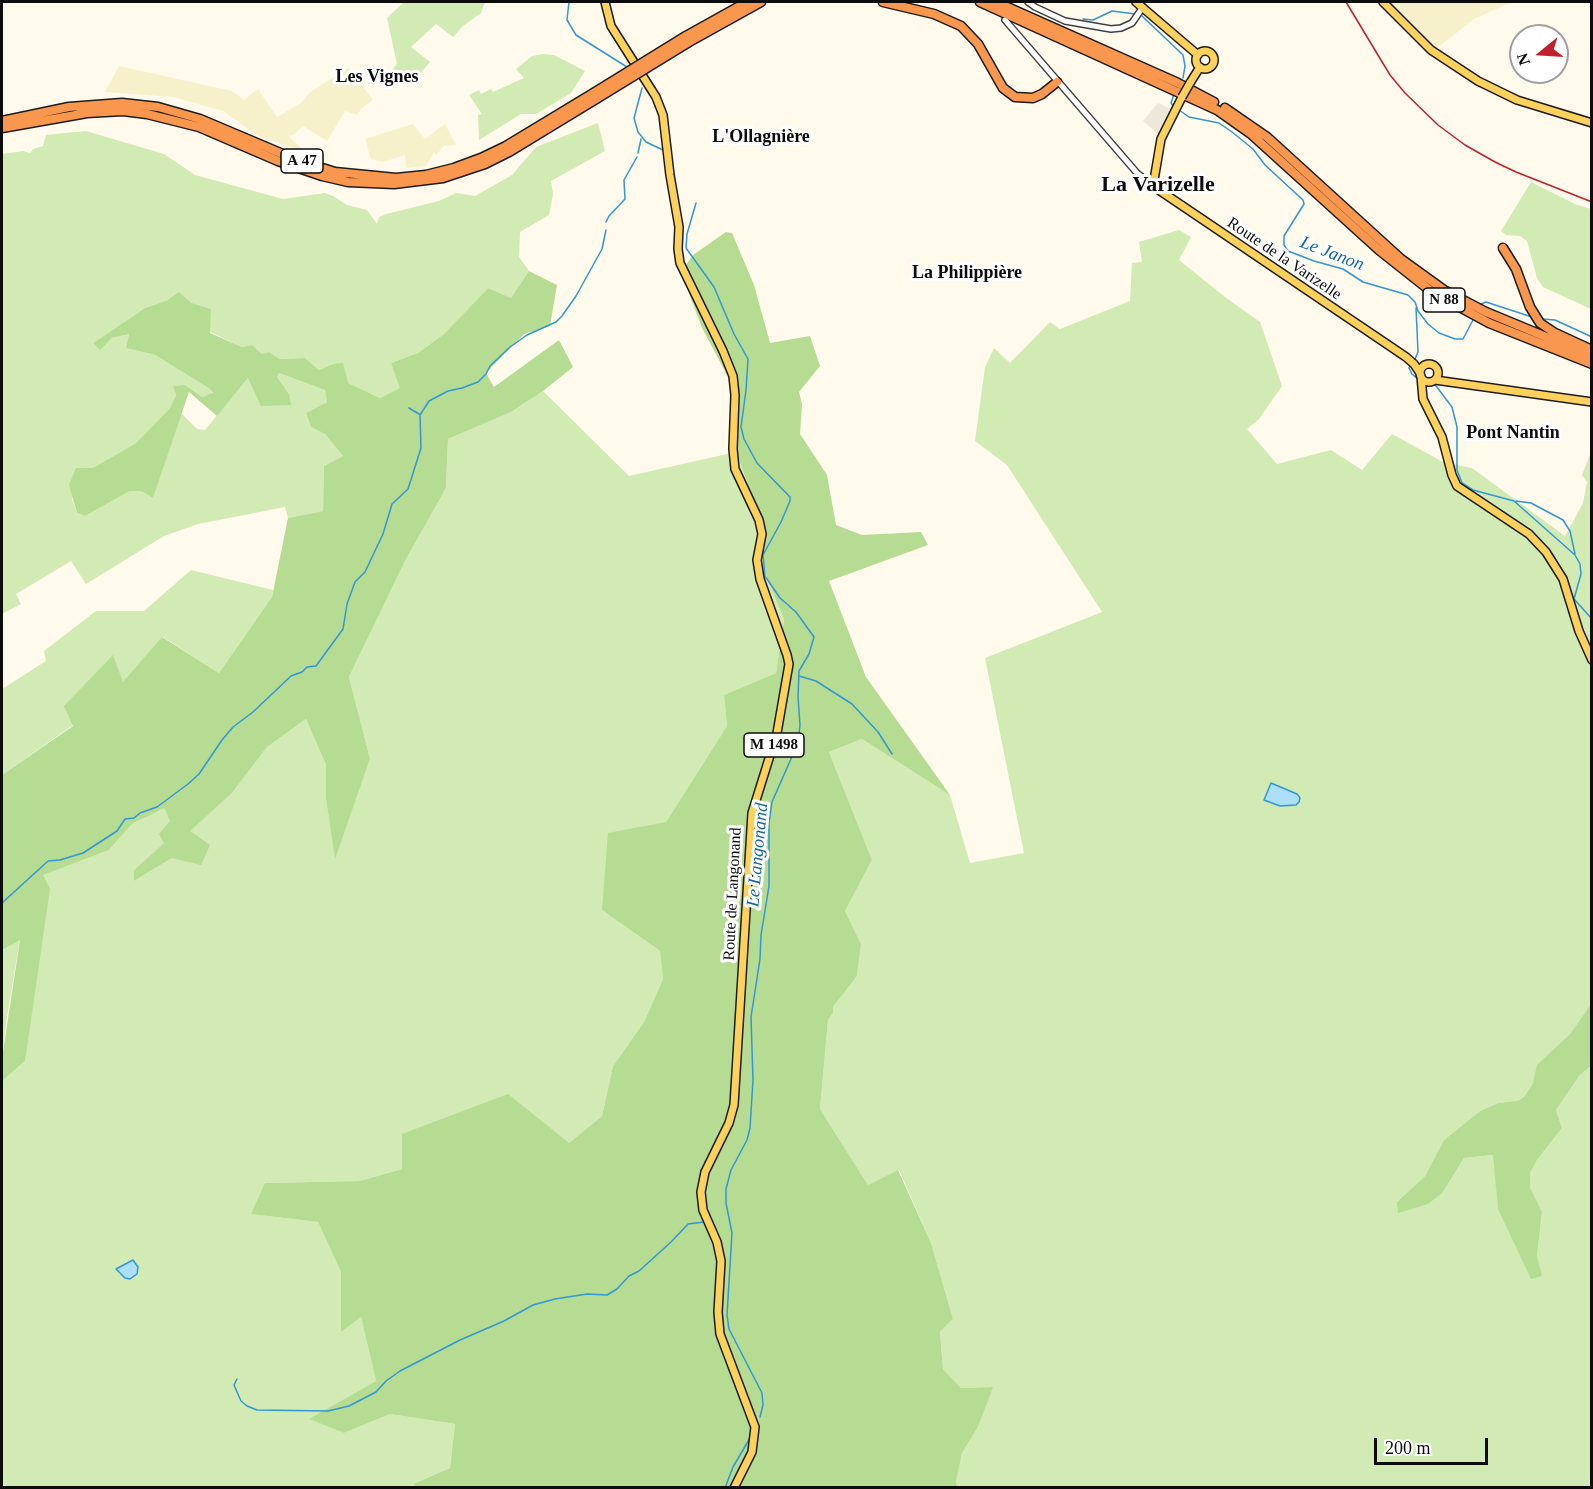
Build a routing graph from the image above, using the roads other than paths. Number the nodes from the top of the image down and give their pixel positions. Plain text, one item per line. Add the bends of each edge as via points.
1 (605, 2) edge
2 (744, 2) edge
3 (761, 2) edge
4 (884, 2) edge
5 (980, 2) edge
6 (996, 2) edge
7 (1028, 2) edge
8 (1136, 2) edge
9 (1383, 2) edge
10 (1143, 7) junction
11 (1005, 20) dead end
12 (688, 39) junction
13 (1198, 55) junction
14 (1200, 67) junction
15 (1057, 82) junction
16 (594, 96) junction
17 (2, 120) edge
18 (1592, 123) edge
19 (2, 128) edge
20 (1153, 186) junction
21 (1503, 248) dead end
22 (1592, 350) edge
23 (1592, 356) edge
24 (1410, 360) junction
25 (1592, 364) edge
26 (1425, 365) junction
27 (1427, 379) junction
28 (1592, 402) edge
29 (1592, 660) edge
30 (734, 1488) edge

1 - 30 main road, Route de Langonand / M 1498 via 611,26 656,97 663,115 679,227 680,263 733,376 733,459 761,527 757,560 760,579 789,664 777,733 752,813 734,1105 705,1172 701,1191 721,1261 720,1334 755,1427 752,1452
2 - 12 highway, A 47
3 - 12 highway, A 47
4 - 15 highway via 934,14 961,26 978,44 1003,88 1015,97 1038,96
5 - 25 highway, N 88 via 1217,110 1256,138 1425,288 1479,318
6 - 23 highway, N 88 via 1200,94 1246,121 1401,259 1444,290
7 - 10 street via 1065,21 1112,29 1132,23
8 - 10 main road
9 - 18 main road via 1431,50 1478,81 1516,100
10 - 13 main road
11 - 15 street, Route de la Varizelle
12 - 16 highway, A 47, bridge
13 - 14 main road
13 - 14 main road via 1206,51 1214,59 1209,69
14 - 20 main road, bridge via 1161,139
15 - 20 street, Route de la Varizelle
16 - 17 highway, A 47 via 480,158 426,175 396,178 335,172 200,119 158,107 122,103 69,107
16 - 19 highway, A 47 via 485,164 443,177 394,184 322,177 199,127 157,115 123,111 87,113
20 - 24 main road, Route de la Varizelle
21 - 22 highway via 1540,323
24 - 26 main road
24 - 27 main road
26 - 27 main road
26 - 27 main road via 1434,365
27 - 28 main road
27 - 29 main road via 1425,396 1457,486 1529,534 1555,563

